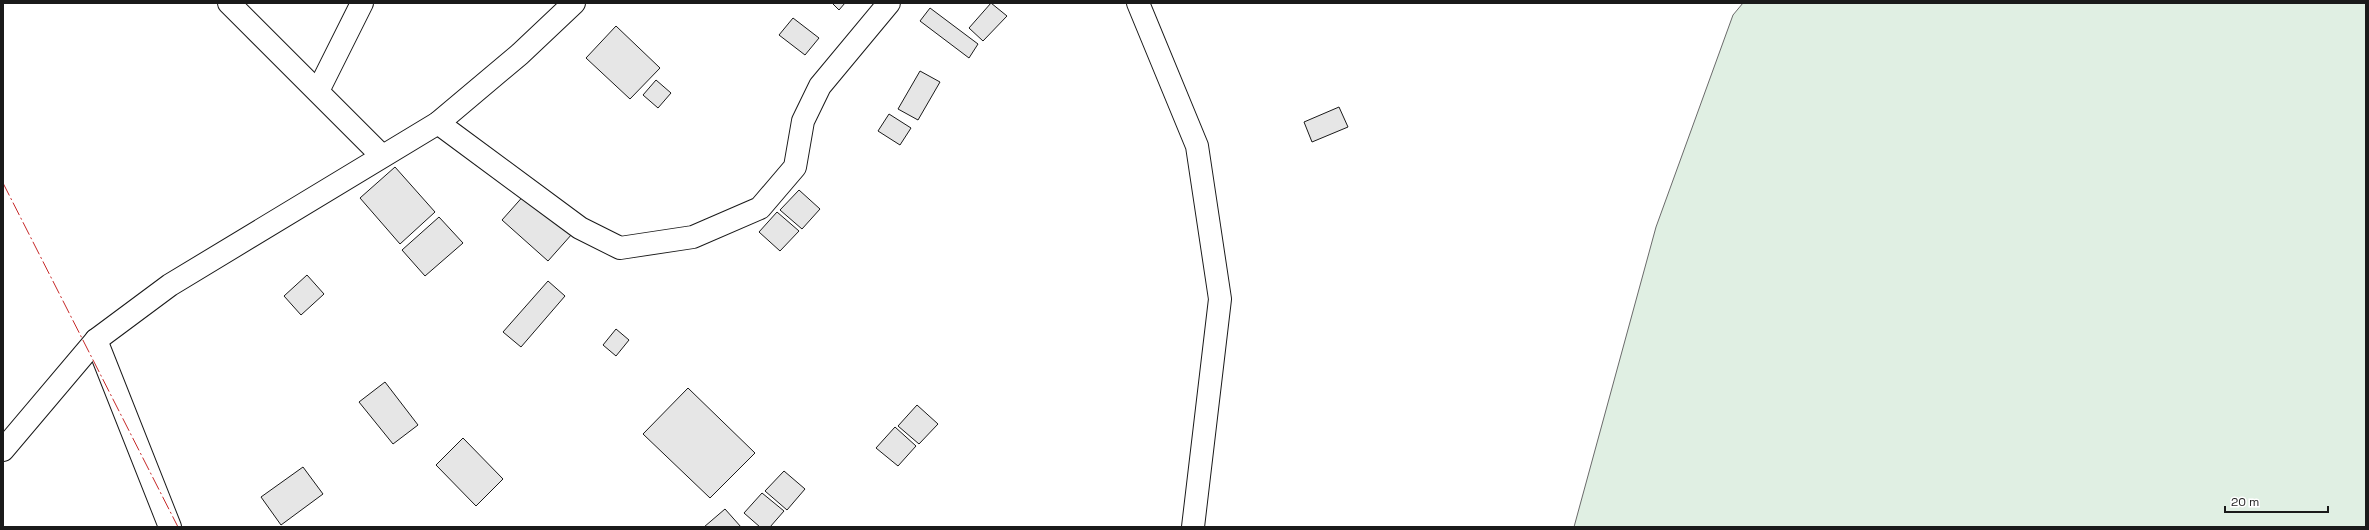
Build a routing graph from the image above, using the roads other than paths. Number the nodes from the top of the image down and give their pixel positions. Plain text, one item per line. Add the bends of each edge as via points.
1 (230, 3) edge
2 (362, 3) edge
3 (574, 3) edge
4 (889, 3) edge
5 (1138, 3) edge
6 (318, 91) junction
7 (438, 123) junction
8 (382, 156) junction
9 (96, 340) junction
10 (3, 450) edge
11 (170, 527) edge
12 (1193, 527) edge

1 - 6 street
2 - 6 street
3 - 7 street via 520,54
4 - 7 street via 820,86 803,121 795,167 760,208 693,237 620,248 580,228
5 - 12 street via 1197,146 1220,299
6 - 8 street
7 - 8 street
8 - 9 street via 170,285
9 - 10 street
9 - 11 street

